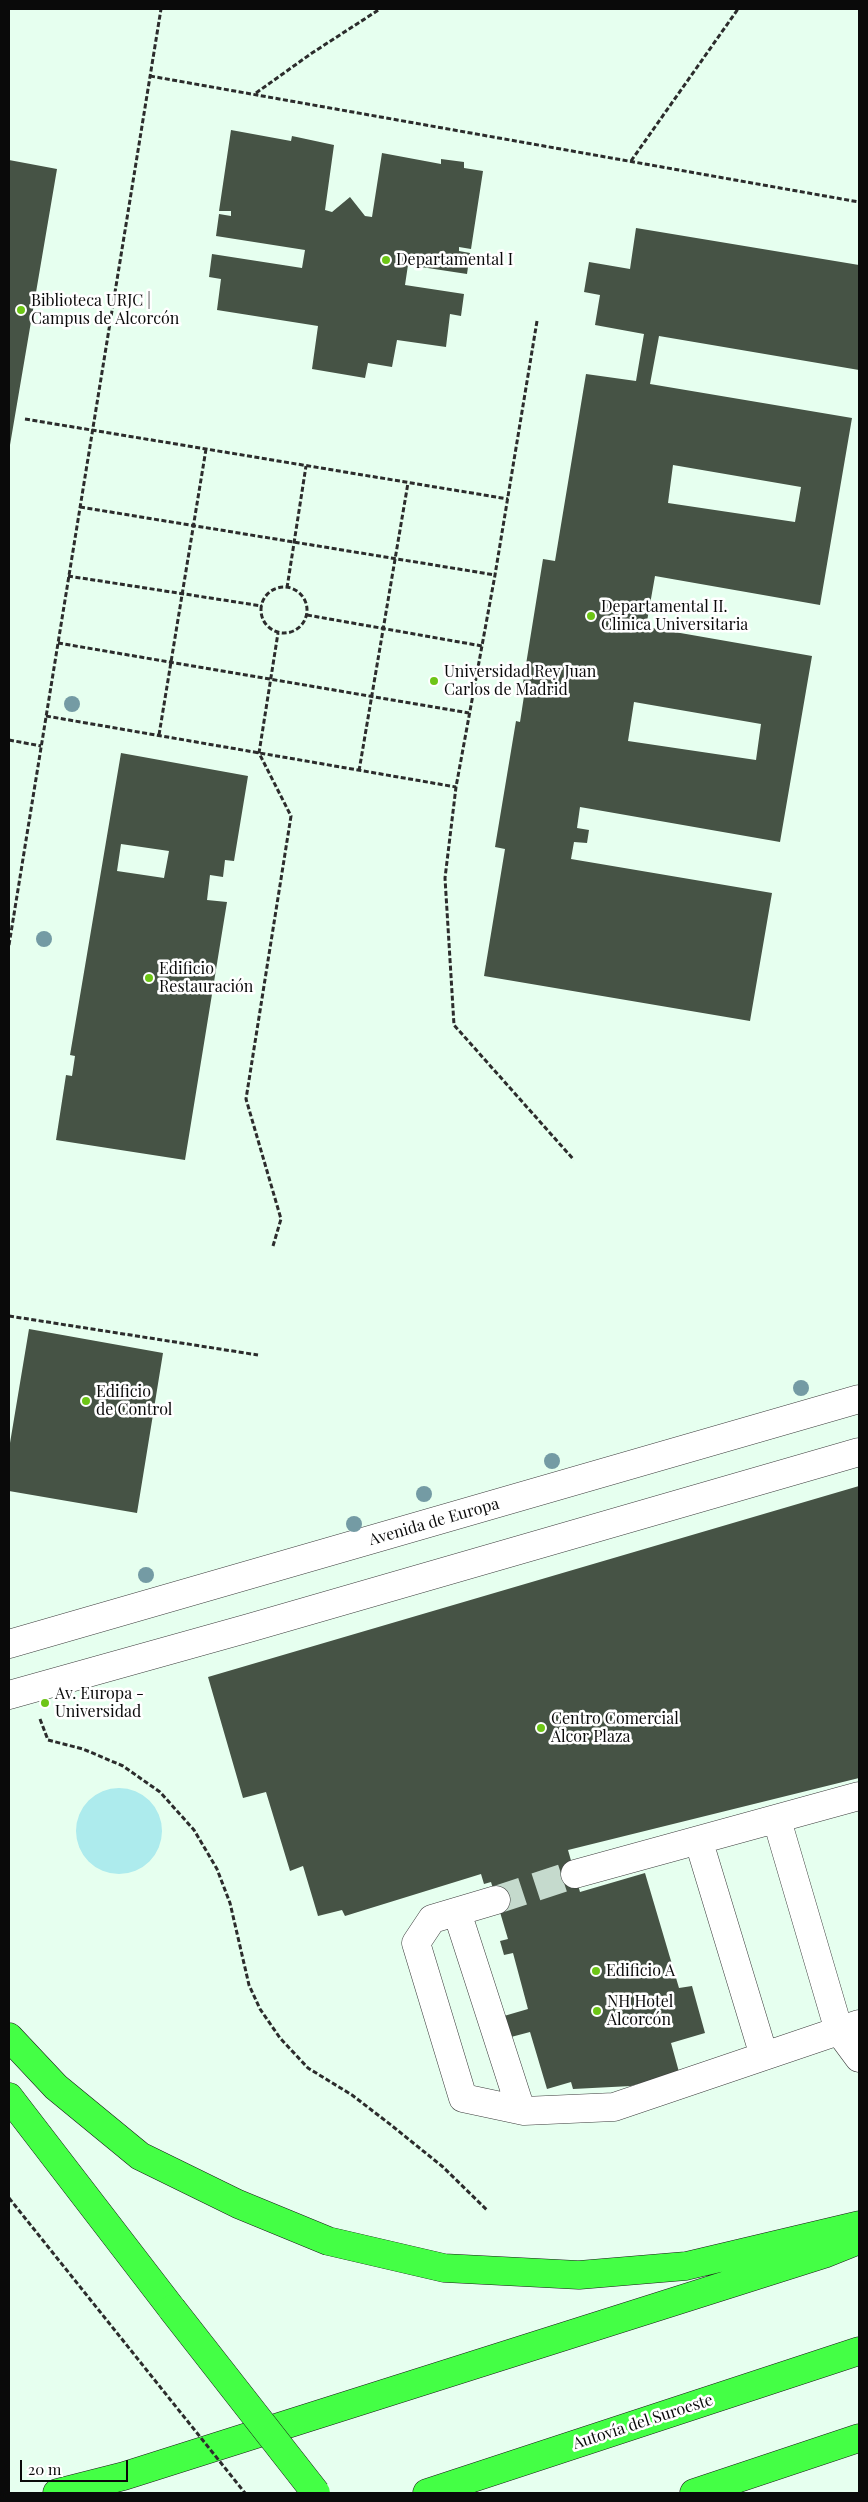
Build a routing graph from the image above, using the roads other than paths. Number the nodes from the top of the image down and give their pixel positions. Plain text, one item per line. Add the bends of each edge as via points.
1 (859, 1399) edge
2 (859, 1452) edge
3 (9, 1644) edge
4 (9, 1695) edge
5 (859, 1799) edge
6 (778, 1820) junction
7 (699, 1842) junction
8 (575, 1874) tunnel mouth
9 (496, 1900) tunnel mouth
10 (457, 1912) junction
11 (849, 2027) edge
12 (9, 2038) edge
13 (764, 2056) junction
14 (859, 2058) edge
15 (9, 2097) edge
16 (521, 2110) junction
17 (859, 2225) edge
18 (859, 2240) edge
19 (859, 2351) edge
20 (859, 2438) edge
21 (57, 2493) edge
22 (316, 2493) edge
23 (428, 2493) edge
24 (694, 2493) edge

1 - 3 street, Avenida de Europa
2 - 4 street
5 - 6 street
6 - 7 street
6 - 11 street
7 - 8 street
7 - 13 street
9 - 10 street
10 - 16 street
10 - 16 street via 432,1919 416,1943 463,2098
11 - 13 street
11 - 14 street
12 - 17 highway via 56,2087 140,2156 238,2204 328,2241 444,2268 579,2275 686,2266
13 - 16 street via 614,2107
15 - 22 highway, bridge
18 - 21 highway via 824,2254 124,2476
19 - 23 highway, Autovía del Suroeste
20 - 24 highway

